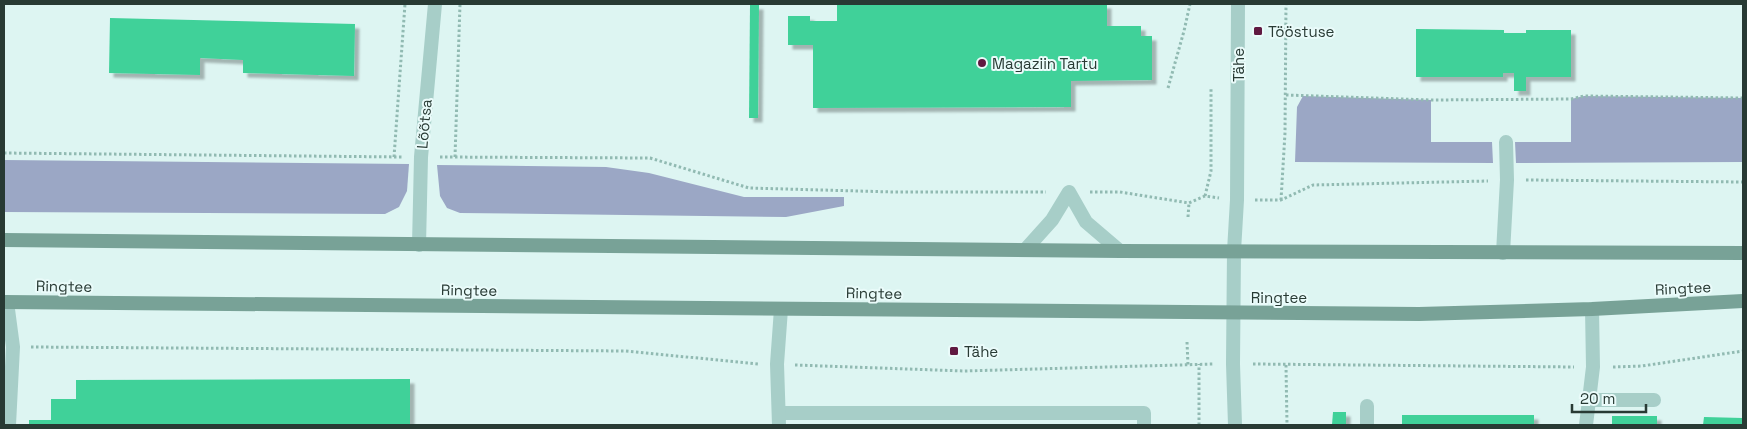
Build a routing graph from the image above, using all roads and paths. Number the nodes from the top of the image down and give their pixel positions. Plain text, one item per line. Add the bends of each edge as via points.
1 (405, 4) edge
2 (435, 4) edge
3 (460, 4) edge
4 (1190, 4) edge
5 (1238, 4) edge
6 (1286, 4) edge
7 (1211, 87) dead end
8 (1168, 88) dead end
9 (1286, 96) junction
10 (1743, 98) edge
11 (1506, 142) dead end
12 (4, 153) edge
13 (394, 157) junction
14 (421, 157) junction
15 (455, 158) junction
16 (1507, 180) junction
17 (1743, 182) edge
18 (1069, 192) junction
19 (1205, 196) junction
20 (1238, 200) junction
21 (1281, 200) junction
22 (1189, 204) junction
23 (1188, 218) dead end
24 (4, 240) edge
25 (419, 245) junction
26 (1025, 250) junction
27 (1120, 251) junction
28 (1234, 251) junction
29 (1503, 253) junction
30 (1743, 253) edge
31 (5, 302) edge
32 (1743, 302) edge
33 (781, 309) junction
34 (1592, 309) junction
35 (1234, 313) junction
36 (1186, 342) dead end
37 (13, 347) junction
38 (1743, 351) edge
39 (777, 364) junction
40 (1199, 364) junction
41 (1233, 364) junction
42 (1188, 365) junction
43 (1286, 365) junction
44 (1593, 367) junction
45 (1590, 400) junction
46 (1654, 400) dead end
47 (1367, 406) dead end
48 (779, 419) edge
49 (9, 425) edge
50 (1144, 425) edge
51 (1199, 425) edge
52 (1235, 425) edge
53 (1286, 425) edge
54 (1367, 425) edge
55 (1586, 425) edge

1 - 13 path
2 - 14 street, Lõõtsa
3 - 15 path
4 - 8 path
5 - 20 street, Tähe
6 - 9 path
7 - 19 path via 1211,172
9 - 10 path via 1430,100 1571,99 1584,96
9 - 21 path
11 - 16 street
12 - 13 path
13 - 14 path
14 - 15 path
14 - 25 street, Lõõtsa
15 - 18 path via 650,158 748,188
16 - 17 path
16 - 21 path via 1313,185
16 - 29 street
18 - 22 path via 1120,192
18 - 26 street via 1052,220
18 - 27 street via 1086,222
19 - 20 path
19 - 22 path
20 - 21 path
20 - 28 street, Tähe
22 - 23 path
24 - 25 main road
25 - 26 main road
26 - 27 main road
27 - 28 main road
28 - 29 main road
28 - 35 street, Tähe
29 - 30 main road
31 - 33 main road, Ringtee
31 - 37 street
32 - 34 main road, Ringtee
33 - 35 main road, Ringtee
33 - 39 street
34 - 35 main road, Ringtee via 1419,314
34 - 44 street
35 - 41 street, Tähe
36 - 42 path
37 - 39 path via 625,351 745,364
37 - 49 street
38 - 44 path via 1642,366
39 - 42 path via 964,371
39 - 48 street
40 - 41 path
40 - 42 path
40 - 51 path
41 - 43 path
41 - 52 street, Tähe
43 - 44 path
43 - 53 path
44 - 45 street
45 - 46 street
45 - 55 street
47 - 54 street
48 - 50 street via 1144,413

